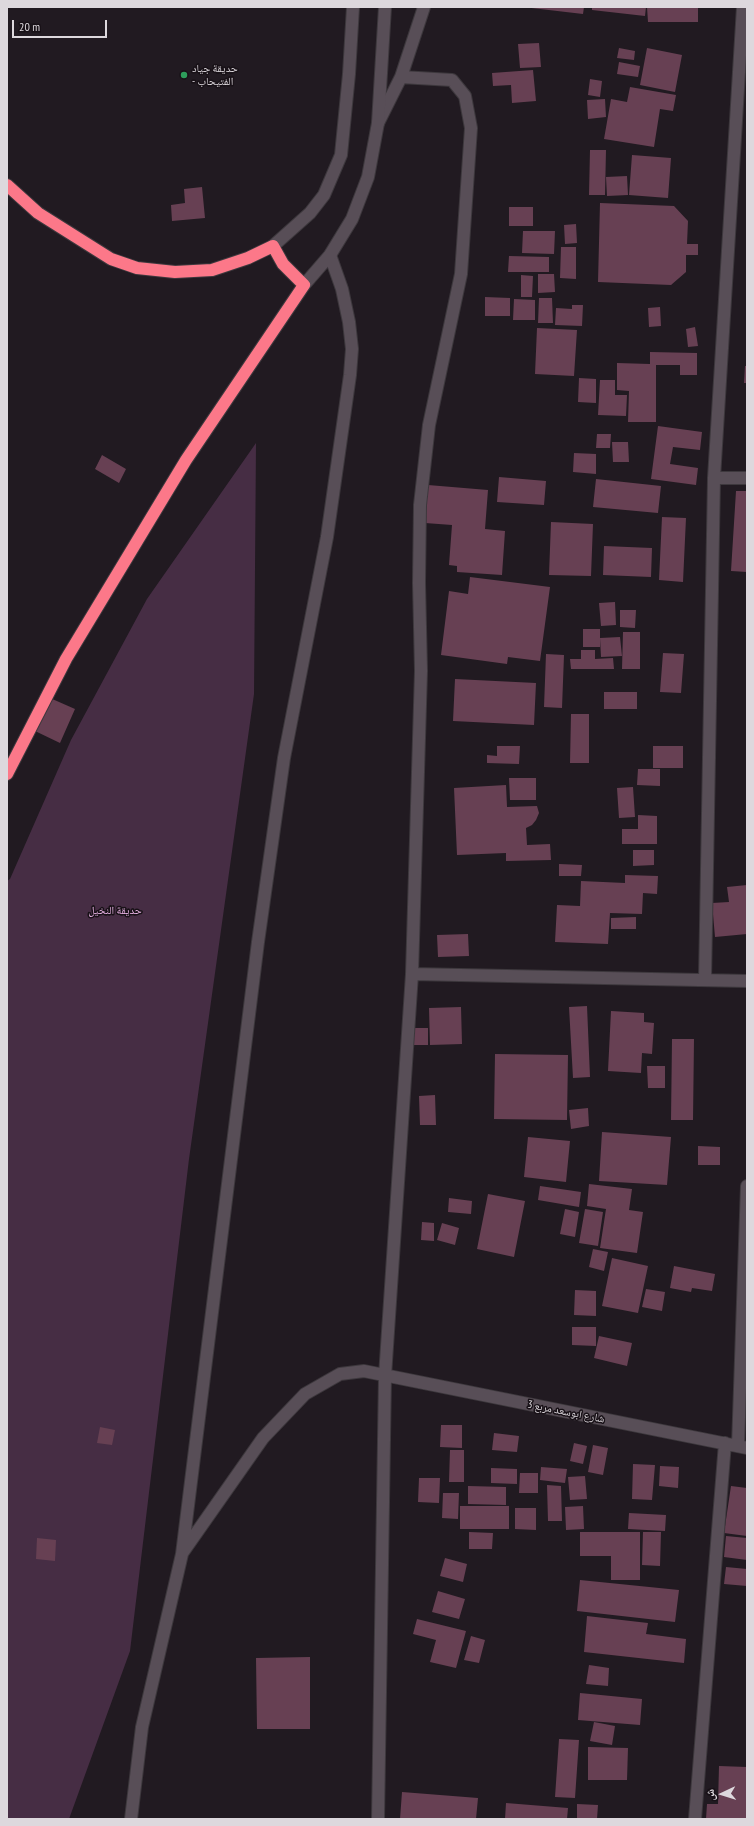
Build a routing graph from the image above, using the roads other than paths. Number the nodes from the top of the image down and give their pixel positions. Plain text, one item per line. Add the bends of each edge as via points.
1 (352, 7) edge
2 (385, 7) edge
3 (424, 7) edge
4 (743, 7) edge
5 (401, 77) junction
6 (378, 123) junction
7 (7, 185) edge
8 (273, 246) junction
9 (330, 255) junction
10 (304, 285) junction
11 (714, 478) junction
12 (747, 478) edge
13 (7, 774) edge
14 (412, 974) junction
15 (705, 980) junction
16 (747, 981) edge
17 (747, 1186) edge
18 (385, 1376) junction
19 (725, 1443) junction
20 (742, 1447) edge
21 (182, 1554) junction
22 (131, 1819) edge
23 (378, 1819) edge
24 (696, 1819) edge

1 - 8 street via 341,155 324,195 310,213
2 - 6 street
3 - 5 street
4 - 11 street
5 - 6 street
5 - 14 street via 452,80 465,96 471,128 461,274 429,425 420,505 420,671
6 - 9 street via 368,177 352,219
7 - 8 highway via 38,212 67,232 111,259 136,268 175,272 212,270 248,258
8 - 10 highway via 283,264
9 - 10 street
9 - 21 street via 349,322 352,349 350,375 327,537 284,758 261,919
10 - 13 highway via 186,460 66,659
11 - 12 street
11 - 15 street
14 - 15 street
14 - 18 street
15 - 16 street
17 - 20 street
18 - 19 street, شارع ابوسعد مربع 3
18 - 21 street, شارع ابوسعد مربع 3 via 364,1371 340,1374 304,1394 264,1438
18 - 23 street
19 - 20 street, شارع ابوسعد مربع 3
19 - 24 street
21 - 22 street via 142,1727

